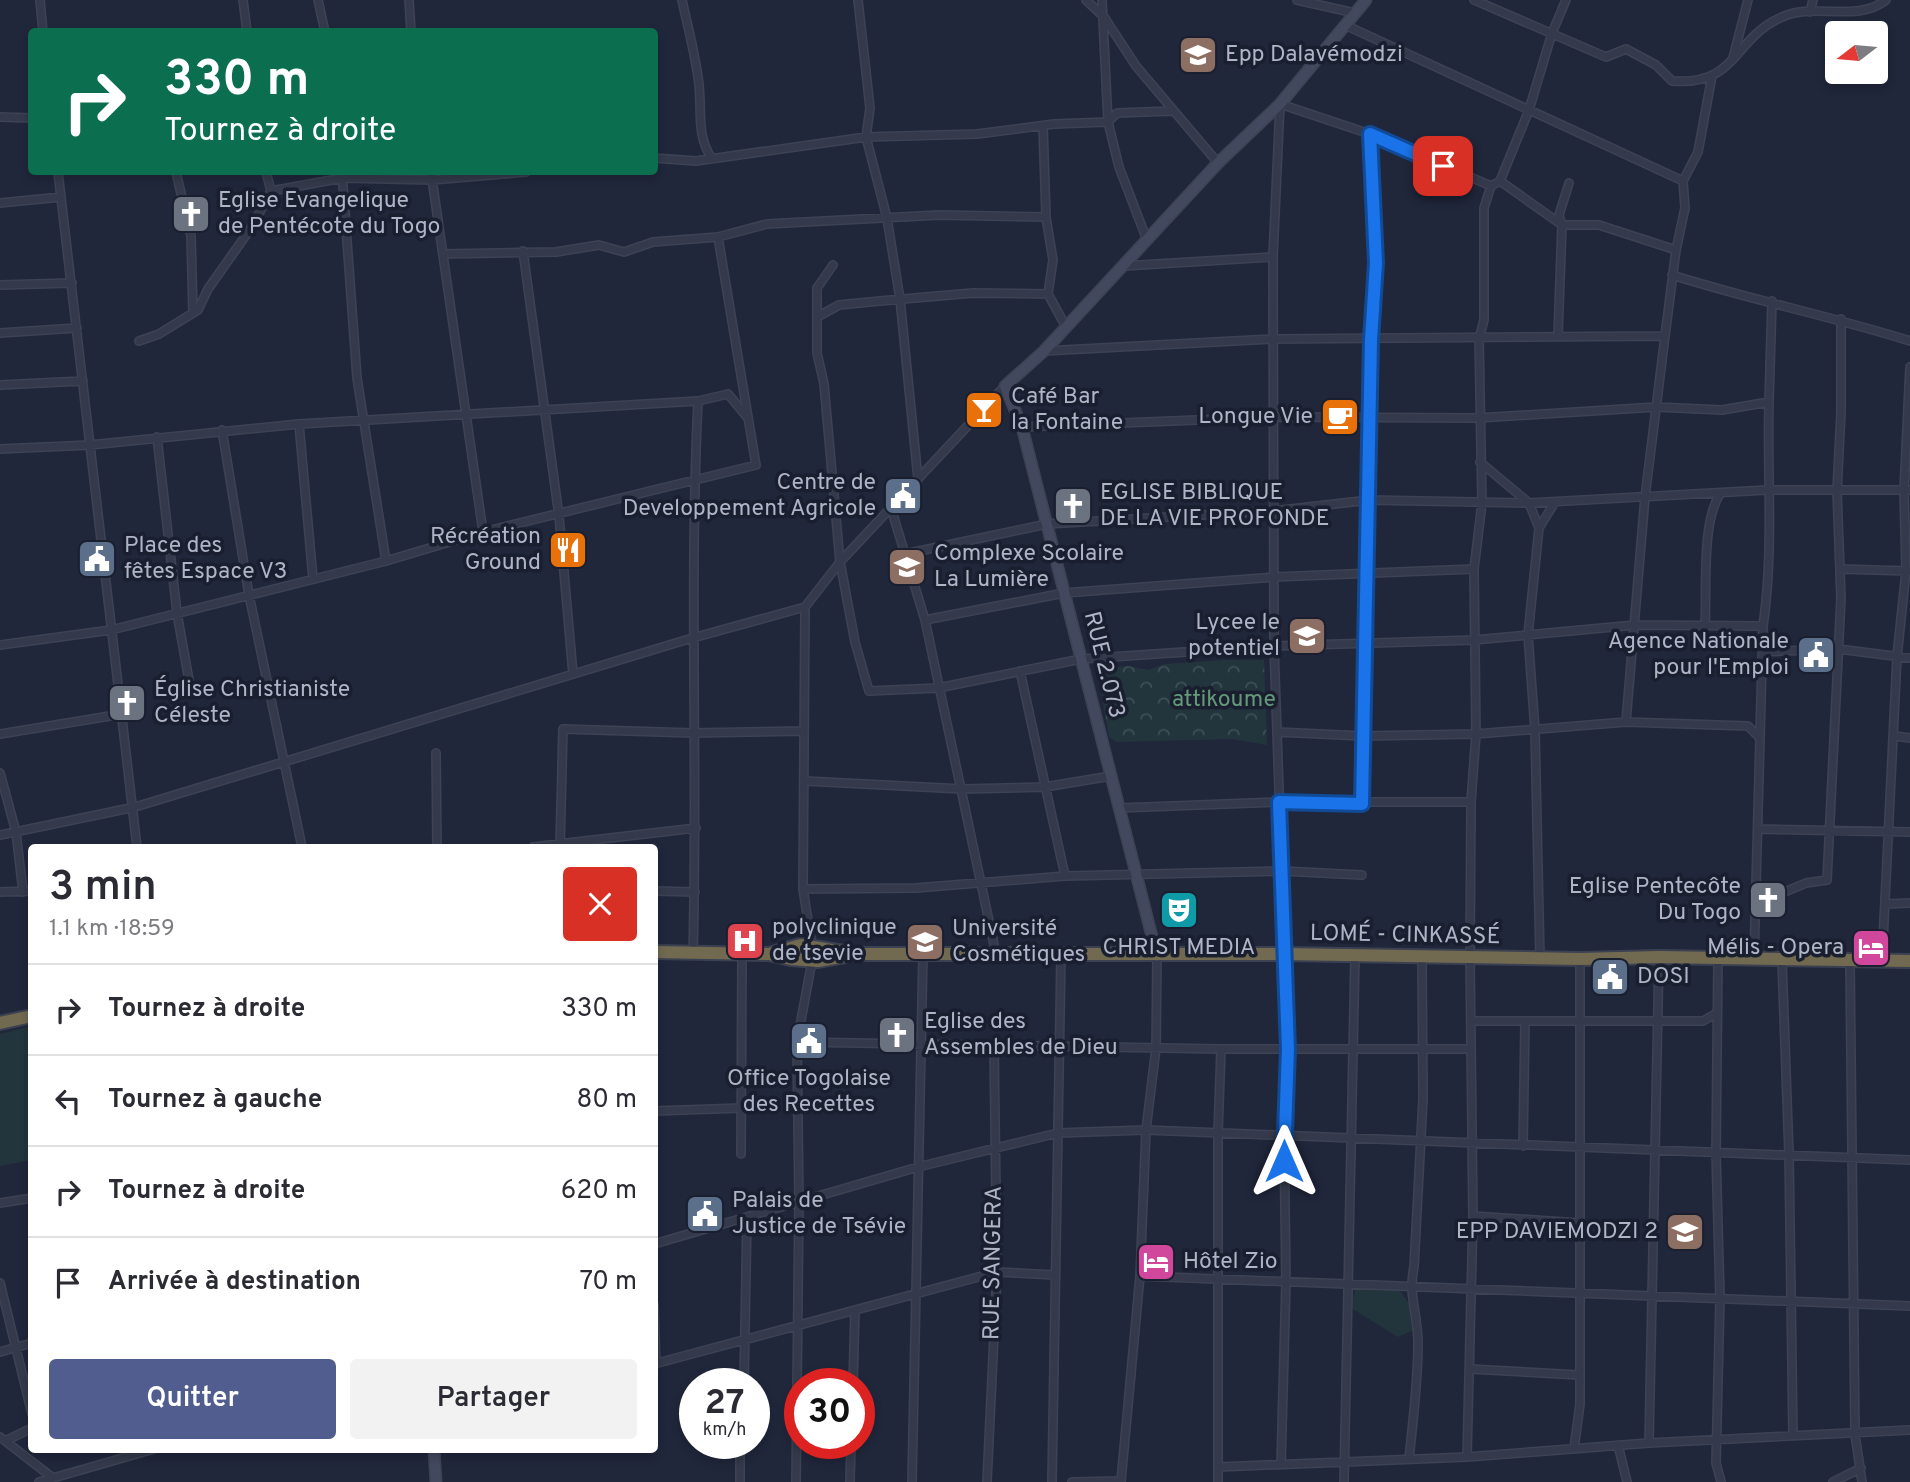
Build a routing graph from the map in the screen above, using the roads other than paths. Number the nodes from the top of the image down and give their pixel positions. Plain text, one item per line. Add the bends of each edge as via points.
1 (40, 0) edge
2 (243, 0) edge
3 (318, 0) edge
4 (410, 0) edge
5 (682, 0) edge
6 (858, 0) edge
7 (1086, 0) edge
8 (1102, 0) edge
9 (1297, 0) edge
10 (1366, 0) edge
11 (1474, 0) edge
12 (1566, 0) edge
13 (1748, 0) edge
14 (1813, 0) edge
15 (1886, 0) edge
16 (1810, 12) junction
17 (1355, 13) junction
18 (1104, 17) junction
19 (1345, 25) junction
20 (43, 28) edge
21 (246, 28) edge
22 (324, 28) edge
23 (411, 28) edge
24 (1552, 33) junction
25 (1733, 59) junction
26 (1712, 76) junction
27 (1280, 104) junction
28 (1172, 110) junction
29 (1529, 110) junction
30 (0, 117) edge
31 (28, 118) edge
32 (1108, 122) junction
33 (1043, 126) junction
34 (1370, 134) junction
35 (866, 136) junction
36 (658, 158) edge
37 (712, 159) junction
38 (1218, 163) junction
39 (58, 175) edge
40 (177, 175) edge
41 (267, 175) edge
42 (342, 175) edge
43 (431, 175) edge
44 (491, 175) edge
45 (432, 180) junction
46 (1500, 181) junction
47 (1683, 181) junction
48 (1569, 183) dead end
49 (1492, 187) junction
50 (271, 191) junction
51 (61, 197) junction
52 (0, 203) edge
53 (1046, 217) junction
54 (887, 218) junction
55 (1562, 225) junction
56 (718, 237) junction
57 (1147, 240) junction
58 (1676, 250) junction
59 (523, 251) junction
60 (443, 254) junction
61 (1273, 257) junction
62 (833, 265) dead end
63 (1123, 266) junction
64 (1672, 275) junction
65 (72, 283) junction
66 (0, 285) edge
67 (1048, 294) junction
68 (900, 299) junction
69 (1772, 301) junction
70 (193, 313) junction
71 (820, 316) junction
72 (1841, 319) junction
73 (1066, 327) junction
74 (77, 328) junction
75 (0, 333) edge
76 (1558, 336) junction
77 (1665, 336) junction
78 (1273, 339) junction
79 (1479, 339) junction
80 (1371, 340) junction
81 (139, 341) dead end
82 (1910, 341) edge
83 (1044, 351) junction
84 (1910, 367) edge
85 (83, 381) junction
86 (0, 385) edge
87 (1005, 386) junction
88 (698, 401) junction
89 (1769, 401) junction
90 (1656, 407) junction
91 (544, 409) junction
92 (467, 415) junction
93 (747, 417) junction
94 (1273, 417) junction
95 (1371, 418) junction
96 (1478, 418) junction
97 (366, 422) junction
98 (299, 424) junction
99 (1022, 427) junction
100 (222, 430) junction
101 (157, 438) junction
102 (90, 445) junction
103 (0, 449) edge
104 (1480, 462) junction
105 (918, 479) junction
106 (694, 482) junction
107 (1767, 490) junction
108 (1907, 490) edge
109 (1837, 491) junction
110 (1721, 493) junction
111 (1645, 497) junction
112 (1370, 500) junction
113 (1555, 502) junction
114 (1482, 503) junction
115 (1529, 503) junction
116 (891, 508) junction
117 (1273, 511) junction
118 (559, 516) junction
119 (1047, 524) junction
120 (1539, 528) junction
121 (483, 533) junction
122 (905, 554) junction
123 (386, 561) junction
124 (840, 562) junction
125 (1474, 569) junction
126 (1840, 569) junction
127 (1908, 571) edge
128 (1367, 576) junction
129 (1274, 577) junction
130 (313, 579) junction
131 (1064, 593) junction
132 (249, 595) junction
133 (805, 607) junction
134 (177, 613) junction
135 (925, 620) junction
136 (1635, 625) junction
137 (1705, 625) junction
138 (1763, 626) junction
139 (111, 630) junction
140 (1528, 635) junction
141 (691, 638) junction
142 (1474, 640) junction
143 (0, 645) edge
144 (1366, 645) junction
145 (1274, 646) junction
146 (1838, 649) junction
147 (1762, 652) junction
148 (1897, 657) junction
149 (1910, 658) edge
150 (1081, 659) junction
151 (1020, 671) junction
152 (573, 674) junction
153 (190, 686) dead end
154 (938, 688) junction
155 (122, 714) junction
156 (1626, 722) junction
157 (1535, 730) junction
158 (803, 731) junction
159 (1277, 732) junction
160 (693, 733) junction
161 (0, 734) edge
162 (1476, 734) junction
163 (1363, 736) junction
164 (1895, 736) junction
165 (1760, 738) junction
166 (1910, 738) edge
167 (436, 753) dead end
168 (284, 763) junction
169 (0, 772) edge
170 (1111, 776) junction
171 (805, 781) junction
172 (1045, 787) junction
173 (962, 789) junction
174 (1279, 802) junction
175 (1471, 802) junction
176 (1362, 804) junction
177 (135, 807) junction
178 (1119, 808) junction
179 (696, 828) junction
180 (1758, 830) junction
181 (1829, 831) junction
182 (16, 832) junction
183 (1910, 832) edge
184 (1891, 833) junction
185 (0, 835) edge
186 (137, 844) edge
187 (301, 844) edge
188 (437, 844) edge
189 (560, 844) edge
190 (568, 844) edge
191 (1282, 871) junction
192 (1362, 875) dead end
193 (1065, 876) junction
194 (1137, 876) junction
195 (980, 883) junction
196 (803, 889) junction
197 (27, 891) edge
198 (658, 891) edge
199 (0, 892) edge
200 (695, 892) junction
201 (1910, 903) edge
202 (1756, 904) junction
203 (1886, 904) junction
204 (806, 945) junction
205 (658, 952) edge
206 (693, 953) junction
207 (742, 953) junction
208 (769, 954) junction
209 (857, 954) junction
210 (923, 954) junction
211 (996, 954) junction
212 (1285, 954) junction
213 (1061, 955) junction
214 (1157, 956) junction
215 (1356, 957) junction
216 (1659, 957) junction
217 (1422, 958) junction
218 (1470, 958) junction
219 (1717, 958) junction
220 (1541, 959) junction
221 (1580, 959) junction
222 (797, 960) junction
223 (1754, 960) junction
224 (812, 961) junction
225 (1782, 961) junction
226 (1850, 961) junction
227 (1882, 961) junction
228 (1910, 961) edge
229 (807, 980) junction
230 (1717, 1013) junction
231 (28, 1017) edge
232 (1471, 1021) junction
233 (1656, 1021) junction
234 (1525, 1022) junction
235 (0, 1023) edge
236 (1580, 1023) junction
237 (797, 1042) junction
238 (921, 1043) junction
239 (994, 1044) junction
240 (1061, 1045) junction
241 (1156, 1048) junction
242 (1356, 1048) junction
243 (1221, 1049) junction
244 (1288, 1049) junction
245 (1422, 1049) junction
246 (1471, 1049) junction
247 (742, 1108) junction
248 (658, 1111) edge
249 (1146, 1130) junction
250 (1058, 1133) junction
251 (1218, 1134) junction
252 (1284, 1137) junction
253 (1351, 1140) junction
254 (1422, 1142) junction
255 (1471, 1144) junction
256 (1523, 1146) junction
257 (995, 1149) junction
258 (1580, 1149) junction
259 (1654, 1151) junction
260 (1716, 1153) junction
261 (741, 1154) dead end
262 (1789, 1154) junction
263 (1851, 1158) junction
264 (1910, 1160) edge
265 (918, 1167) junction
266 (28, 1199) edge
267 (799, 1201) junction
268 (0, 1203) edge
269 (1473, 1216) junction
270 (747, 1217) junction
271 (1578, 1223) junction
272 (658, 1243) edge
273 (997, 1272) junction
274 (1055, 1275) junction
275 (1140, 1276) junction
276 (1286, 1280) junction
277 (1217, 1281) junction
278 (0, 1283) edge
279 (1348, 1283) junction
280 (1409, 1288) junction
281 (1469, 1288) junction
282 (916, 1292) junction
283 (1578, 1294) junction
284 (1653, 1295) junction
285 (1720, 1298) junction
286 (1789, 1302) junction
287 (1853, 1305) junction
288 (1910, 1306) edge
289 (855, 1310) junction
290 (798, 1327) junction
291 (746, 1339) junction
292 (28, 1344) edge
293 (13, 1348) junction
294 (0, 1352) edge
295 (658, 1363) edge
296 (745, 1368) edge
297 (853, 1368) edge
298 (1470, 1369) junction
299 (1579, 1375) junction
300 (28, 1399) edge
301 (28, 1429) edge
302 (1908, 1429) edge
303 (1856, 1434) junction
304 (1793, 1435) junction
305 (2, 1439) edge
306 (1718, 1439) junction
307 (1649, 1443) junction
308 (1618, 1445) junction
309 (1574, 1449) junction
310 (141, 1453) edge
311 (434, 1453) edge
312 (1467, 1457) junction
313 (740, 1459) edge
314 (851, 1459) edge
315 (1409, 1459) junction
316 (1346, 1462) junction
317 (1281, 1464) junction
318 (1218, 1467) junction
319 (1861, 1468) junction
320 (53, 1480) edge
321 (40, 1482) edge
322 (436, 1482) edge
323 (740, 1482) edge
324 (796, 1482) edge
325 (850, 1482) edge
326 (912, 1482) edge
327 (987, 1482) edge
328 (1052, 1482) edge
329 (1072, 1482) edge
330 (1218, 1482) edge
331 (1344, 1482) edge
332 (1628, 1482) edge
333 (1721, 1482) edge
334 (1833, 1482) edge
335 (1862, 1482) edge

1 - 20 street
2 - 21 street
3 - 22 street
4 - 23 street
5 - 37 street via 700,89 700,127
6 - 35 street via 870,108
7 - 18 street
8 - 18 street
9 - 17 street
10 - 17 street
11 - 24 street
12 - 24 street
13 - 25 street
14 - 16 street
15 - 16 street via 1846,13
16 - 25 street via 1771,22
17 - 19 street
18 - 28 street
18 - 32 street
19 - 27 street
19 - 29 street
24 - 26 street via 1606,57 1626,49 1656,65 1672,81 1694,83
24 - 29 street
25 - 26 street
26 - 47 street via 1698,152
27 - 34 street
27 - 38 street
27 - 61 street
28 - 32 street via 1117,113
28 - 38 street
29 - 46 street
29 - 47 street
30 - 31 street
32 - 33 street
32 - 57 street via 1119,167
33 - 35 street via 977,134
33 - 53 street
34 - 49 street
34 - 80 street via 1376,263
35 - 37 street
35 - 54 street
36 - 37 street
38 - 57 street
39 - 51 street
40 - 70 street via 191,236
41 - 50 street
42 - 45 street
42 - 50 street
42 - 97 street via 357,378
43 - 45 street
44 - 45 street
45 - 60 street
46 - 49 street
46 - 55 street
47 - 58 street via 1685,208
48 - 55 street via 1559,215
49 - 79 street via 1484,208 1484,320
50 - 70 street via 251,229
51 - 52 street
51 - 65 street
53 - 54 street
53 - 67 street via 1053,260
54 - 56 street via 767,225
54 - 68 street
55 - 58 street via 1600,225
55 - 76 street
56 - 59 street via 653,243 624,251 599,245 556,252
56 - 93 street
57 - 63 street
58 - 64 street
59 - 60 street
59 - 91 street
60 - 92 street
61 - 63 street
61 - 78 street
62 - 71 street via 817,288
63 - 73 street
64 - 69 street
64 - 77 street
65 - 66 street
65 - 74 street
67 - 68 street via 973,293
67 - 73 street
68 - 71 street via 839,305
68 - 105 street
69 - 72 street
69 - 89 street
70 - 81 street
71 - 124 street via 817,352
72 - 82 street
72 - 109 street
73 - 83 street
74 - 75 street
74 - 85 street
76 - 77 street
76 - 79 street
77 - 90 street
78 - 80 street
78 - 83 street
78 - 94 street
79 - 80 street
79 - 96 street
80 - 95 street
83 - 87 street
84 - 108 street
85 - 86 street
85 - 102 street
87 - 99 street, RUE 2.073
87 - 105 street
88 - 91 street
88 - 93 street via 728,394
88 - 106 street
89 - 90 street via 1721,410
89 - 107 street
90 - 96 street
90 - 111 street
91 - 92 street
91 - 118 street
92 - 97 street
92 - 121 street
93 - 106 street via 756,465
94 - 95 street
94 - 99 street
94 - 117 street
95 - 96 street
95 - 112 street
96 - 104 street
97 - 98 street
97 - 123 street
98 - 100 street
98 - 130 street
99 - 119 street, RUE 2.073
100 - 101 street
100 - 132 street
101 - 102 street
101 - 134 street
102 - 103 street
102 - 139 street
104 - 114 street
104 - 115 street
105 - 116 street
106 - 118 street
106 - 141 street
107 - 109 street
107 - 110 street
107 - 138 street via 1770,579
108 - 109 street
108 - 127 street
109 - 126 street
110 - 111 street
110 - 137 street via 1713,503 1706,537
111 - 113 street
111 - 136 street
112 - 114 street
112 - 117 street
112 - 128 street
113 - 115 street
113 - 120 street
114 - 115 street
114 - 125 street
115 - 120 street
116 - 122 street
116 - 124 street
117 - 119 street
117 - 129 street
118 - 121 street
118 - 152 street
119 - 122 street
119 - 131 street, RUE 2.073
120 - 140 street
121 - 123 street
122 - 135 street
123 - 130 street
124 - 133 street
124 - 154 street via 869,691
125 - 128 street
125 - 142 street
126 - 127 street
126 - 146 street
127 - 148 street
128 - 129 street
128 - 144 street
129 - 131 street
129 - 145 street
130 - 132 street
131 - 135 street
131 - 150 street, RUE 2.073
132 - 134 street
132 - 168 street
133 - 141 street
133 - 158 street
134 - 139 street
134 - 153 street
135 - 154 street
136 - 137 street
136 - 140 street
136 - 156 street
137 - 138 street
138 - 147 street
139 - 143 street
139 - 155 street
140 - 142 street
140 - 157 street
141 - 152 street
141 - 160 street
142 - 144 street
142 - 162 street
144 - 145 street
144 - 163 street
145 - 150 street
145 - 159 street
146 - 147 street
146 - 148 street
146 - 181 street
147 - 165 street
148 - 149 street
148 - 164 street
150 - 151 street
150 - 170 street, RUE 2.073
151 - 154 street
151 - 172 street
152 - 168 street
154 - 173 street
155 - 161 street
155 - 177 street
156 - 157 street
156 - 165 street via 1748,726
157 - 162 street
157 - 220 street
158 - 160 street
158 - 171 street
159 - 163 street
159 - 174 street
160 - 179 street
160 - 189 street via 563,729
162 - 163 street
162 - 175 street
163 - 176 street
164 - 166 street
164 - 184 street
165 - 180 street
167 - 188 street
168 - 177 street
168 - 187 street
169 - 182 street
170 - 172 street
170 - 178 street, RUE 2.073
171 - 173 street
171 - 196 street
172 - 173 street
172 - 193 street
173 - 195 street
174 - 176 street
174 - 178 street
174 - 191 street
175 - 176 street
175 - 218 street
177 - 182 street
177 - 186 street
178 - 194 street, RUE 2.073
179 - 190 street
179 - 200 street
180 - 181 street
180 - 202 street
181 - 184 street
181 - 202 street via 1827,880 1806,883
182 - 185 street
182 - 197 street
183 - 184 street
184 - 203 street
191 - 192 street
191 - 194 street
191 - 212 street
193 - 194 street
193 - 195 street
194 - 214 street, RUE 2.073
195 - 196 street
195 - 211 street
196 - 204 street
197 - 199 street
198 - 200 street
200 - 206 street
201 - 203 street
202 - 223 street
203 - 227 street
204 - 208 highway, LOMÉ - CINKASSÉ
204 - 209 highway, LOMÉ - CINKASSÉ
205 - 206 highway, LOMÉ - CINKASSÉ
206 - 207 highway, LOMÉ - CINKASSÉ
207 - 208 highway, LOMÉ - CINKASSÉ
207 - 247 street
208 - 222 highway, LOMÉ - CINKASSÉ
209 - 210 highway, LOMÉ - CINKASSÉ
209 - 224 highway, LOMÉ - CINKASSÉ
210 - 211 highway, LOMÉ - CINKASSÉ
210 - 238 street
211 - 213 highway, LOMÉ - CINKASSÉ
212 - 214 highway, LOMÉ - CINKASSÉ
212 - 215 highway, LOMÉ - CINKASSÉ
212 - 244 street
213 - 214 highway, LOMÉ - CINKASSÉ
213 - 240 street
214 - 241 street
215 - 217 highway, LOMÉ - CINKASSÉ
215 - 242 street
216 - 219 highway, LOMÉ - CINKASSÉ
216 - 221 highway, LOMÉ - CINKASSÉ
216 - 233 street
217 - 218 highway, LOMÉ - CINKASSÉ
217 - 245 street
218 - 220 highway, LOMÉ - CINKASSÉ
218 - 232 street
219 - 223 highway, LOMÉ - CINKASSÉ
219 - 230 street
220 - 221 highway, LOMÉ - CINKASSÉ
221 - 236 street
222 - 224 highway, LOMÉ - CINKASSÉ
222 - 229 street
223 - 225 highway, LOMÉ - CINKASSÉ
224 - 229 street
225 - 226 highway, LOMÉ - CINKASSÉ
225 - 262 street
226 - 227 highway, LOMÉ - CINKASSÉ
226 - 263 street
227 - 228 highway, LOMÉ - CINKASSÉ
229 - 237 street
230 - 233 street via 1703,1021
230 - 260 street
231 - 235 highway
232 - 234 street
232 - 246 street
233 - 236 street
233 - 259 street
234 - 236 street
234 - 256 street
236 - 258 street
237 - 238 street
237 - 267 street
238 - 239 street
238 - 265 street
239 - 240 street
239 - 257 street, RUE SANGERA
240 - 241 street
240 - 250 street
241 - 243 street
241 - 249 street
242 - 244 street
242 - 245 street
242 - 253 street
243 - 244 street
243 - 251 street
244 - 252 street
245 - 246 street
245 - 254 street
246 - 255 street
247 - 248 street
247 - 261 street
249 - 250 street
249 - 251 street
249 - 275 street
250 - 257 street
250 - 274 street
251 - 252 street
251 - 277 street
252 - 253 street
252 - 276 street
253 - 254 street
253 - 279 street
254 - 255 street
254 - 280 street
255 - 256 street
255 - 269 street
256 - 258 street
257 - 265 street
257 - 273 street, RUE SANGERA
258 - 259 street
258 - 271 street
259 - 260 street
259 - 284 street
260 - 262 street
260 - 285 street
262 - 263 street
262 - 286 street
263 - 264 street
263 - 287 street
265 - 267 street
265 - 282 street
266 - 268 street
267 - 270 street
267 - 290 street
269 - 271 street
269 - 281 street
270 - 272 street
270 - 291 street
271 - 283 street
273 - 274 street
273 - 282 street
273 - 327 street, RUE SANGERA
274 - 328 street
275 - 277 street
275 - 329 street via 1121,1481
276 - 277 street
276 - 279 street
276 - 317 street
277 - 318 street
278 - 293 street
279 - 280 street
279 - 316 street
280 - 281 street
280 - 315 street via 1418,1319 1418,1345
281 - 283 street
281 - 298 street
282 - 289 street
282 - 326 street
283 - 284 street
283 - 299 street
284 - 285 street
284 - 307 street
285 - 286 street
285 - 306 street
286 - 287 street
286 - 304 street
287 - 288 street
287 - 303 street
289 - 290 street
289 - 297 street
290 - 291 street
290 - 324 street
291 - 295 street
291 - 296 street
292 - 293 street
293 - 294 street
293 - 300 street
298 - 299 street
298 - 312 street
299 - 309 street
301 - 305 street
302 - 303 street
303 - 304 street
303 - 319 street
304 - 306 street
305 - 320 street
306 - 307 street
306 - 333 street
307 - 308 street
308 - 309 street
308 - 332 street
309 - 312 street
310 - 320 street
311 - 322 street
312 - 315 street
313 - 323 street
314 - 325 street
315 - 316 street
316 - 317 street
316 - 331 street
317 - 318 street
318 - 330 street
319 - 334 street
319 - 335 street
320 - 321 street

